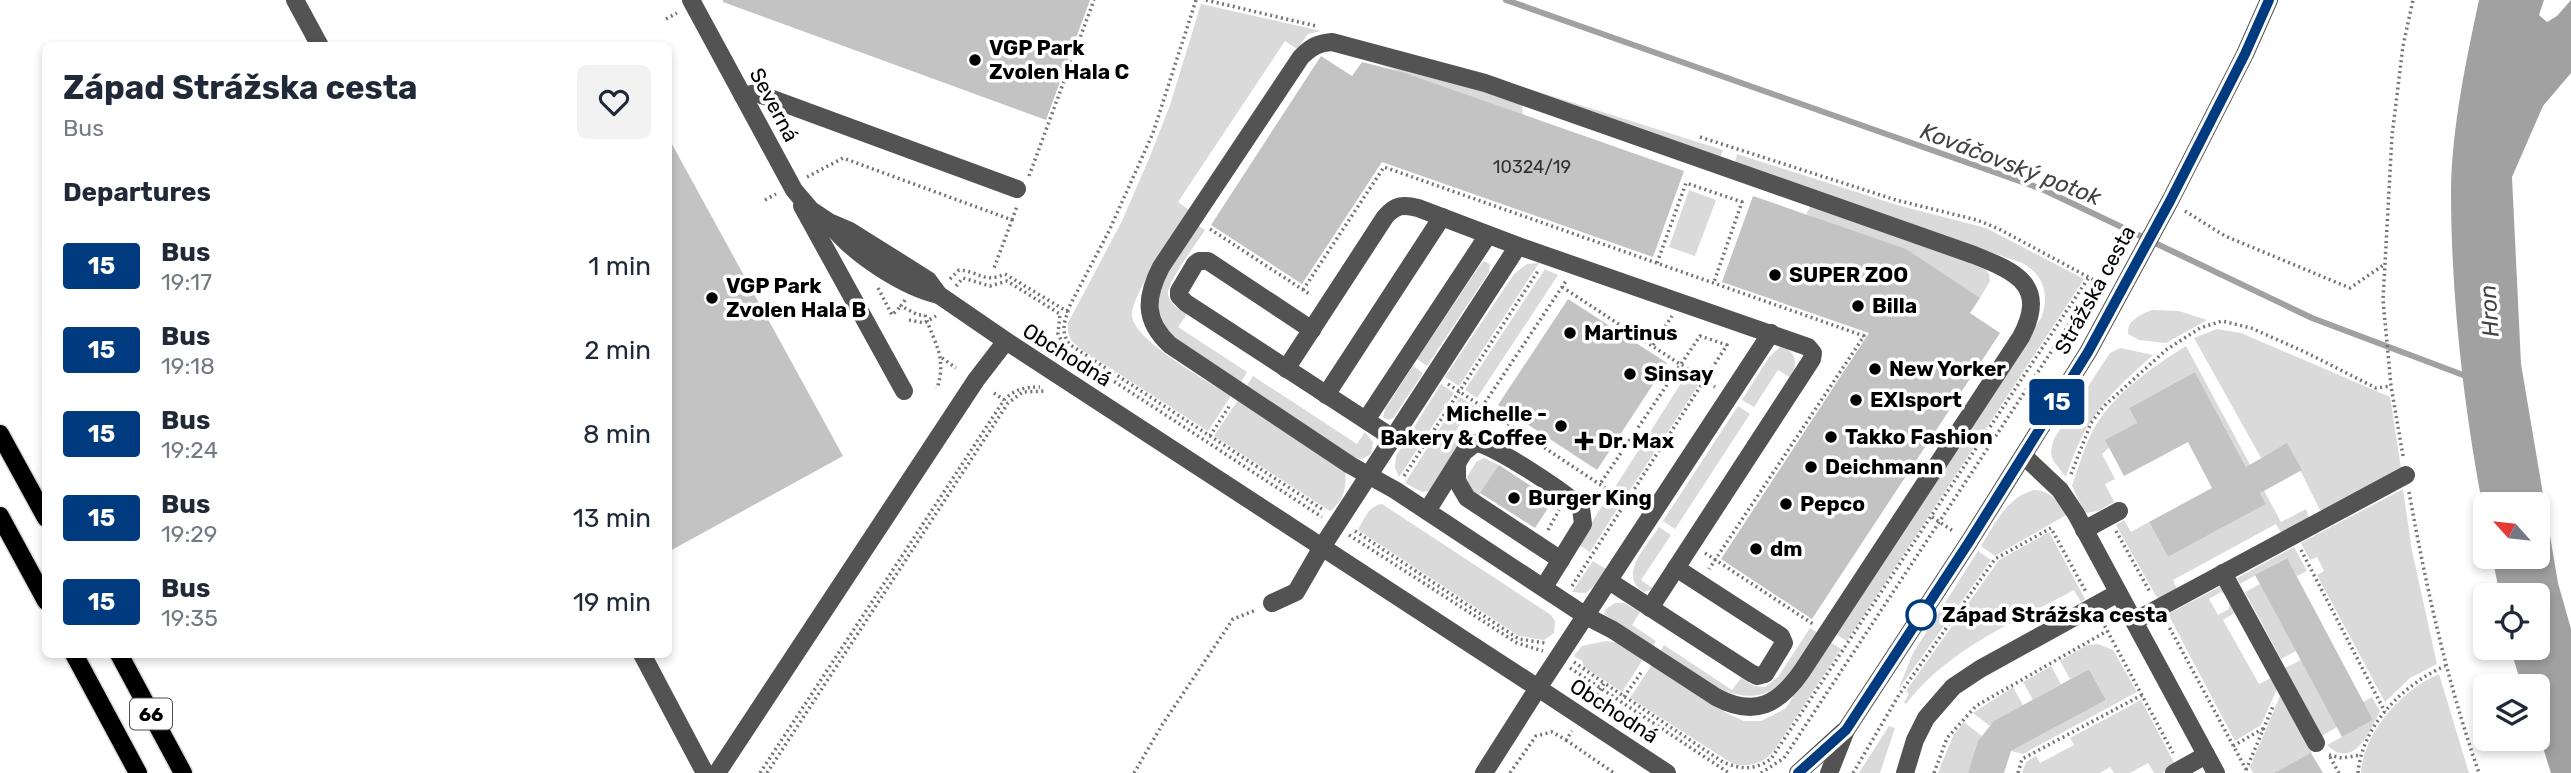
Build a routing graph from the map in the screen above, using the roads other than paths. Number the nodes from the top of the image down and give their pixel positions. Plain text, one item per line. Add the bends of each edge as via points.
1 (295, 0) edge
2 (691, 0) edge
3 (2269, 0) edge
4 (318, 42) edge
5 (743, 96) junction
6 (793, 188) junction
7 (1022, 188) road end
8 (1442, 217) junction
9 (1488, 235) junction
10 (1518, 246) junction
11 (1312, 330) junction
12 (1771, 333) junction
13 (1006, 341) junction
14 (1286, 369) junction
15 (904, 391) dead end
16 (1326, 395) junction
17 (1366, 421) junction
18 (0, 434) edge
19 (1393, 438) junction
20 (2024, 456) junction
21 (1457, 464) junction
22 (2406, 475) road end
23 (1370, 476) junction
24 (42, 511) edge
25 (1427, 511) junction
26 (2113, 514) road end
27 (0, 516) edge
28 (2084, 530) junction
29 (1322, 547) junction
30 (1561, 560) junction
31 (1676, 568) junction
32 (2223, 573) junction
33 (1609, 581) junction
34 (1544, 587) junction
35 (2118, 593) junction
36 (42, 594) edge
37 (1272, 603) road end
38 (1650, 608) junction
39 (1586, 616) junction
40 (2142, 617) dead end
41 (76, 658) edge
42 (121, 658) edge
43 (644, 658) edge
44 (1538, 688) junction
45 (1846, 730) junction
46 (2316, 743) road end
47 (2206, 755) junction
48 (2178, 771) edge
49 (1668, 772) edge
50 (138, 773) edge
51 (183, 773) edge
52 (705, 773) edge
53 (717, 773) edge
54 (1484, 773) edge
55 (1798, 773) edge
56 (1829, 773) edge
57 (1905, 773) edge
58 (2216, 773) edge

1 - 4 street
2 - 5 street, Severná
3 - 20 street, Strážska cesta via 2169,202 2088,352
5 - 6 street, Severná
5 - 7 street via 756,93
6 - 13 street, Severná via 811,210 928,280
6 - 15 street
8 - 9 street
8 - 11 street via 1410,206 1390,211
8 - 16 street
9 - 10 street
9 - 17 street
10 - 12 street
10 - 19 street
11 - 14 street
11 - 14 street via 1208,261 1195,264 1179,296
12 - 31 street via 1808,347 1812,359
12 - 33 street
13 - 29 street, Obchodná
13 - 53 street, Obchodná
14 - 16 street
16 - 17 street
17 - 19 street
18 - 24 main road
19 - 23 street
20 - 28 street via 2064,496
20 - 45 street, Strážska cesta
21 - 25 street
21 - 30 street via 1457,481 1467,498
21 - 30 street via 1470,446 1483,443 1576,502 1583,524
22 - 32 street
23 - 25 street
23 - 29 street
23 - 39 street via 1170,345 1158,334 1149,310 1153,281 1193,218 1301,57 1321,43 1332,42 1518,94 1974,255 2021,278 2032,304 2021,337 1802,671 1777,699 1764,706 1732,705
25 - 34 street
26 - 28 street
27 - 36 main road
28 - 35 street
29 - 37 street via 1296,592
29 - 44 street, Obchodná
30 - 34 street
31 - 38 street
31 - 38 street via 1781,636 1783,647 1769,671 1754,675
32 - 40 street
32 - 46 street
33 - 38 street
33 - 39 street
34 - 39 street
35 - 47 street
35 - 57 street via 1953,687 1926,718
39 - 44 street
41 - 50 main road, 66
42 - 51 main road, 66
43 - 52 street
44 - 49 street, Obchodná
44 - 54 street, Obchodná
45 - 55 street, Strážska cesta
45 - 56 street, Strážska cesta
47 - 48 street
47 - 58 street

